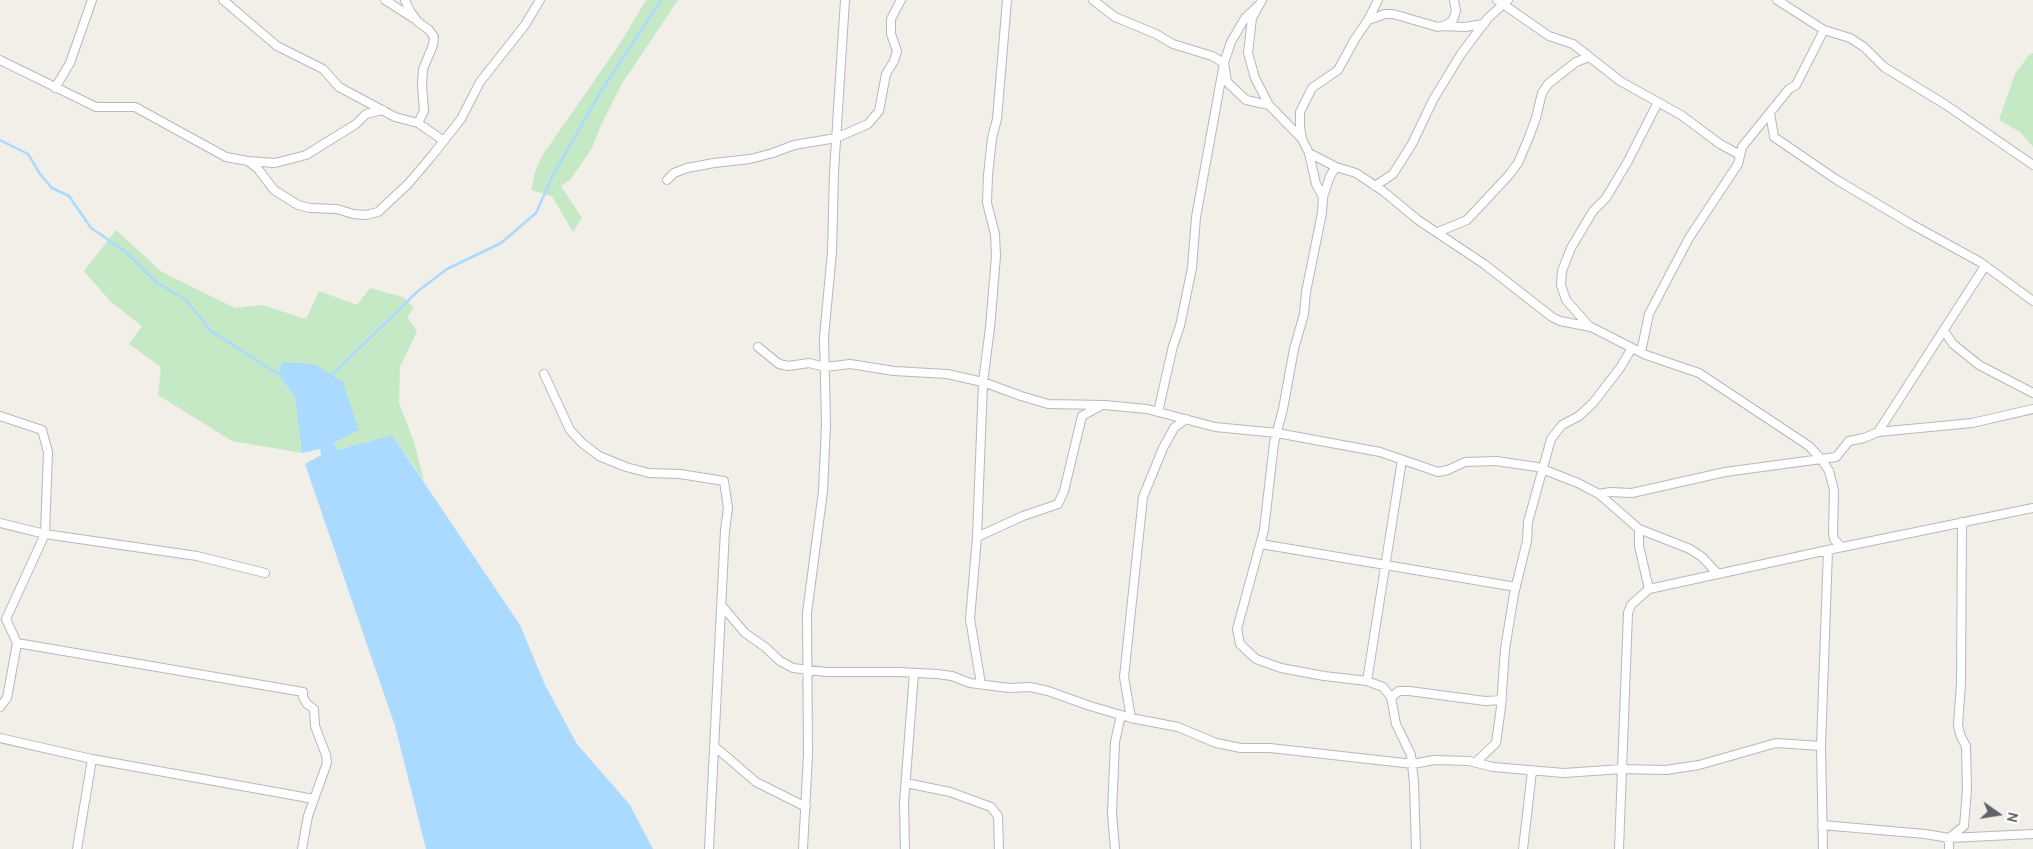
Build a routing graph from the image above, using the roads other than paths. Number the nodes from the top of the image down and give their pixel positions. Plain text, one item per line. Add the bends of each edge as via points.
1 (92, 0) edge
2 (223, 0) edge
3 (385, 0) edge
4 (405, 0) edge
5 (540, 0) edge
6 (845, 0) edge
7 (901, 0) edge
8 (1007, 0) edge
9 (1094, 0) edge
10 (1378, 0) edge
11 (1454, 0) edge
12 (1777, 0) edge
13 (1503, 1) edge
14 (1260, 3) edge
15 (1368, 20) junction
16 (418, 22) junction
17 (1484, 24) junction
18 (1440, 26) junction
19 (1824, 30) junction
20 (1589, 58) junction
21 (0, 60) edge
22 (1224, 63) junction
23 (55, 88) junction
24 (1658, 102) junction
25 (1269, 105) junction
26 (383, 110) junction
27 (1770, 113) junction
28 (418, 123) junction
29 (836, 138) junction
30 (1302, 139) junction
31 (444, 141) junction
32 (1309, 153) junction
33 (1740, 154) junction
34 (248, 161) junction
35 (2033, 165) edge
36 (1336, 167) junction
37 (667, 180) dead end
38 (1375, 186) junction
39 (1323, 197) junction
40 (1438, 232) junction
41 (1985, 266) junction
42 (2033, 301) edge
43 (1591, 327) junction
44 (1944, 331) junction
45 (758, 347) dead end
46 (1632, 348) junction
47 (1641, 352) junction
48 (825, 367) junction
49 (544, 374) dead end
50 (983, 382) junction
51 (2033, 393) edge
52 (1104, 404) junction
53 (2033, 409) edge
54 (1158, 412) junction
55 (0, 416) edge
56 (1186, 419) junction
57 (1878, 432) junction
58 (1277, 433) junction
59 (1402, 460) junction
60 (1822, 460) junction
61 (1542, 469) junction
62 (1599, 494) junction
63 (2033, 508) edge
64 (1962, 522) junction
65 (0, 523) edge
66 (1639, 529) junction
67 (45, 534) junction
68 (977, 537) junction
69 (1261, 544) junction
70 (1841, 547) junction
71 (1828, 550) junction
72 (1386, 565) junction
73 (266, 574) dead end
74 (1718, 574) junction
75 (1516, 587) junction
76 (1649, 589) junction
77 (722, 606) junction
78 (3, 620) edge
79 (17, 643) junction
80 (807, 669) junction
81 (914, 673) junction
82 (1367, 681) junction
83 (981, 684) junction
84 (1390, 697) junction
85 (1502, 700) junction
86 (0, 707) edge
87 (1121, 715) junction
88 (1132, 718) junction
89 (0, 738) edge
90 (714, 746) junction
91 (1820, 746) junction
92 (92, 759) junction
93 (1476, 762) junction
94 (1413, 764) junction
95 (1622, 769) junction
96 (1532, 771) junction
97 (906, 783) junction
98 (314, 799) junction
99 (806, 807) junction
100 (1822, 826) junction
101 (2033, 834) edge
102 (1949, 838) junction
103 (77, 849) edge
104 (302, 849) edge
105 (709, 849) edge
106 (803, 849) edge
107 (905, 849) edge
108 (999, 849) edge
109 (1115, 849) edge
110 (1416, 849) edge
111 (1524, 849) edge
112 (1619, 849) edge
113 (1822, 849) edge
114 (1949, 849) edge

1 - 23 street via 70,63
2 - 26 street via 277,46 323,69 339,87
3 - 16 street
4 - 16 street
5 - 31 street via 525,25 480,82 461,119
6 - 29 street
7 - 29 street via 891,19 891,34 897,51 886,74 879,111 868,124
8 - 50 street via 997,119 988,175 987,203 995,234 996,256
9 - 22 street via 1115,17
10 - 15 street
11 - 18 street via 1456,11 1453,20
12 - 19 street
13 - 17 street
13 - 20 street via 1549,36 1573,44
14 - 22 street via 1245,18
14 - 25 street via 1252,18 1248,53 1255,78
15 - 18 street via 1393,14
15 - 30 street via 1338,70 1312,88 1300,112
16 - 28 street via 434,37 423,69 424,111
17 - 18 street via 1464,28
17 - 38 street via 1456,61 1393,174
19 - 27 street via 1796,85
19 - 35 street via 1864,46 1884,67
20 - 24 street via 1620,81
20 - 40 street via 1576,62 1548,84 1518,163 1504,182 1467,220
21 - 23 street
22 - 25 street via 1227,82 1246,100
22 - 54 street via 1196,217 1192,268
23 - 34 street via 96,107 135,107 226,157
24 - 33 street
24 - 43 street via 1611,190 1571,248 1562,271 1566,300
25 - 30 street
26 - 28 street via 395,118
26 - 34 street via 366,114 356,124 306,155 275,163
27 - 33 street via 1742,147
27 - 41 street via 1774,137 1837,180
28 - 31 street
29 - 37 street via 794,145 750,159 687,168
29 - 48 street
30 - 32 street
31 - 34 street via 408,184 378,212 366,215 298,205 274,190
32 - 36 street
32 - 39 street via 1316,184
33 - 47 street via 1738,164 1689,238 1659,292 1649,314
36 - 38 street via 1356,173
36 - 39 street
38 - 40 street
39 - 58 street via 1304,314
40 - 43 street via 1552,317
41 - 42 street
41 - 44 street
43 - 46 street
44 - 51 street via 1979,365
44 - 57 street
45 - 48 street via 780,364 809,363
46 - 47 street
46 - 61 street via 1593,403 1562,425 1551,439
47 - 60 street via 1699,373 1810,446
48 - 50 street via 850,364 947,374
48 - 80 street via 823,491 807,613
49 - 77 street via 570,430 599,456 650,473 724,481 728,508
50 - 52 street via 1048,404
50 - 68 street
52 - 54 street
52 - 68 street via 1082,416 1058,504
53 - 57 street via 1972,423
54 - 56 street
55 - 67 street via 42,430 48,452
56 - 58 street via 1215,427
56 - 88 street via 1174,428 1162,448 1143,497 1124,677
57 - 60 street via 1848,441 1836,457
58 - 59 street via 1380,452
58 - 69 street
59 - 61 street via 1438,472 1476,461 1522,464
59 - 72 street
60 - 62 street via 1725,472 1632,493
60 - 70 street via 1834,490 1832,534
61 - 62 street
61 - 75 street
62 - 66 street
63 - 64 street
64 - 70 street
64 - 102 street via 1958,726 1966,746 1968,790 1964,826
65 - 67 street
66 - 74 street via 1690,549
66 - 76 street via 1639,546
67 - 73 street via 197,556
67 - 78 street
68 - 83 street via 970,619
69 - 72 street
69 - 82 street via 1236,629 1240,644 1256,659 1281,668
70 - 71 street
71 - 74 street
71 - 91 street
72 - 75 street
72 - 82 street
74 - 76 street
75 - 85 street via 1505,649
76 - 95 street via 1631,605 1628,612
77 - 80 street via 745,633 780,661 794,668
77 - 90 street
78 - 79 street
79 - 86 street via 7,698
79 - 98 street via 303,692 307,704 314,709 315,726 327,762
80 - 81 street
80 - 99 street
81 - 83 street via 952,676
81 - 97 street
82 - 84 street via 1383,687
83 - 87 street via 1030,687
84 - 85 street via 1408,691 1485,701
84 - 94 street via 1396,724
85 - 93 street via 1496,743
87 - 88 street
87 - 109 street via 1115,742 1112,813
88 - 94 street via 1178,728 1216,743 1241,748 1270,748
89 - 92 street
90 - 99 street via 756,782
90 - 105 street
91 - 95 street via 1776,743 1699,765 1666,770
91 - 100 street
92 - 98 street
92 - 103 street
93 - 94 street via 1434,760
93 - 96 street
94 - 110 street
95 - 96 street via 1564,773
95 - 112 street
96 - 111 street
97 - 107 street
97 - 108 street via 950,792 991,807 998,816
98 - 104 street
99 - 106 street
100 - 102 street
100 - 113 street
101 - 102 street
102 - 114 street

